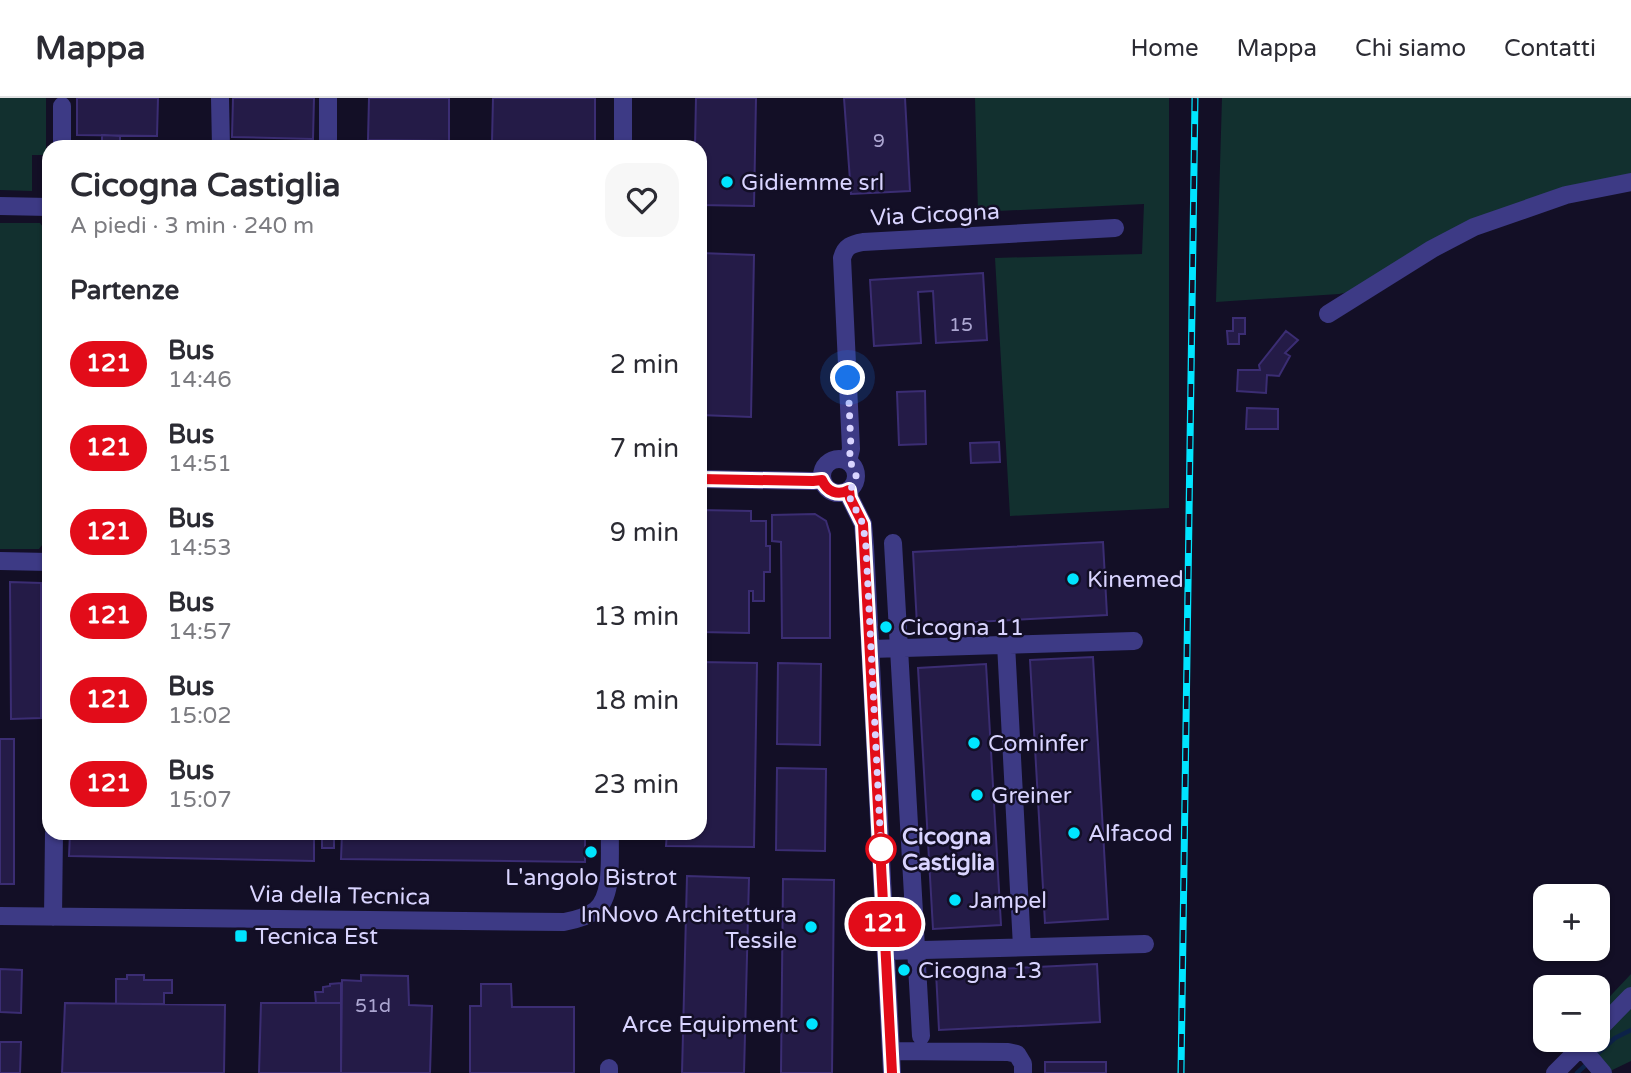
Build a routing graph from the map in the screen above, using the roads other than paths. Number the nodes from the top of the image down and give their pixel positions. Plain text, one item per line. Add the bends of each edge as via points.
1 (220, 98) edge
2 (328, 98) edge
3 (623, 98) edge
4 (62, 106) dead end
5 (62, 140) edge
6 (221, 140) edge
7 (328, 140) edge
8 (623, 140) edge
9 (1631, 182) edge
10 (0, 206) edge
11 (42, 206) edge
12 (1115, 228) dead end
13 (1328, 314) dead end
14 (848, 461) junction
15 (707, 479) edge
16 (822, 480) junction
17 (849, 490) junction
18 (893, 542) dead end
19 (0, 561) edge
20 (42, 562) edge
21 (1134, 640) dead end
22 (1006, 644) junction
23 (899, 648) junction
24 (871, 649) junction
25 (54, 840) edge
26 (610, 840) edge
27 (0, 916) edge
28 (53, 916) junction
29 (1145, 944) dead end
30 (1022, 947) junction
31 (916, 950) junction
32 (886, 951) junction
33 (1631, 996) edge
34 (1610, 1018) edge
35 (921, 1036) dead end
36 (891, 1051) junction
37 (1591, 1055) edge
38 (892, 1073) edge
39 (1023, 1073) edge
40 (1555, 1073) edge

1 - 6 street
2 - 7 street
3 - 8 street
4 - 5 street
9 - 13 street via 1566,195 1474,227
10 - 11 street
12 - 14 street, Via Cicogna via 863,242 846,248 842,258
14 - 16 street via 836,458 826,464
14 - 17 street, Via Cicogna via 857,475
15 - 16 street
16 - 17 street via 833,492
17 - 24 street, Via Cicogna via 863,524
18 - 23 street
19 - 20 street
21 - 22 street
22 - 23 street
22 - 30 street
23 - 24 street
23 - 31 street
24 - 32 street, Via Cicogna
25 - 28 street
26 - 28 street, Via della Tecnica via 604,899 598,909 564,922
27 - 28 street, Via della Tecnica
29 - 30 street
30 - 31 street
31 - 32 street
31 - 35 street
32 - 36 street, Via Cicogna
33 - 34 street
36 - 38 street, Via Cicogna
36 - 39 street via 1007,1052 1017,1054
37 - 40 street

